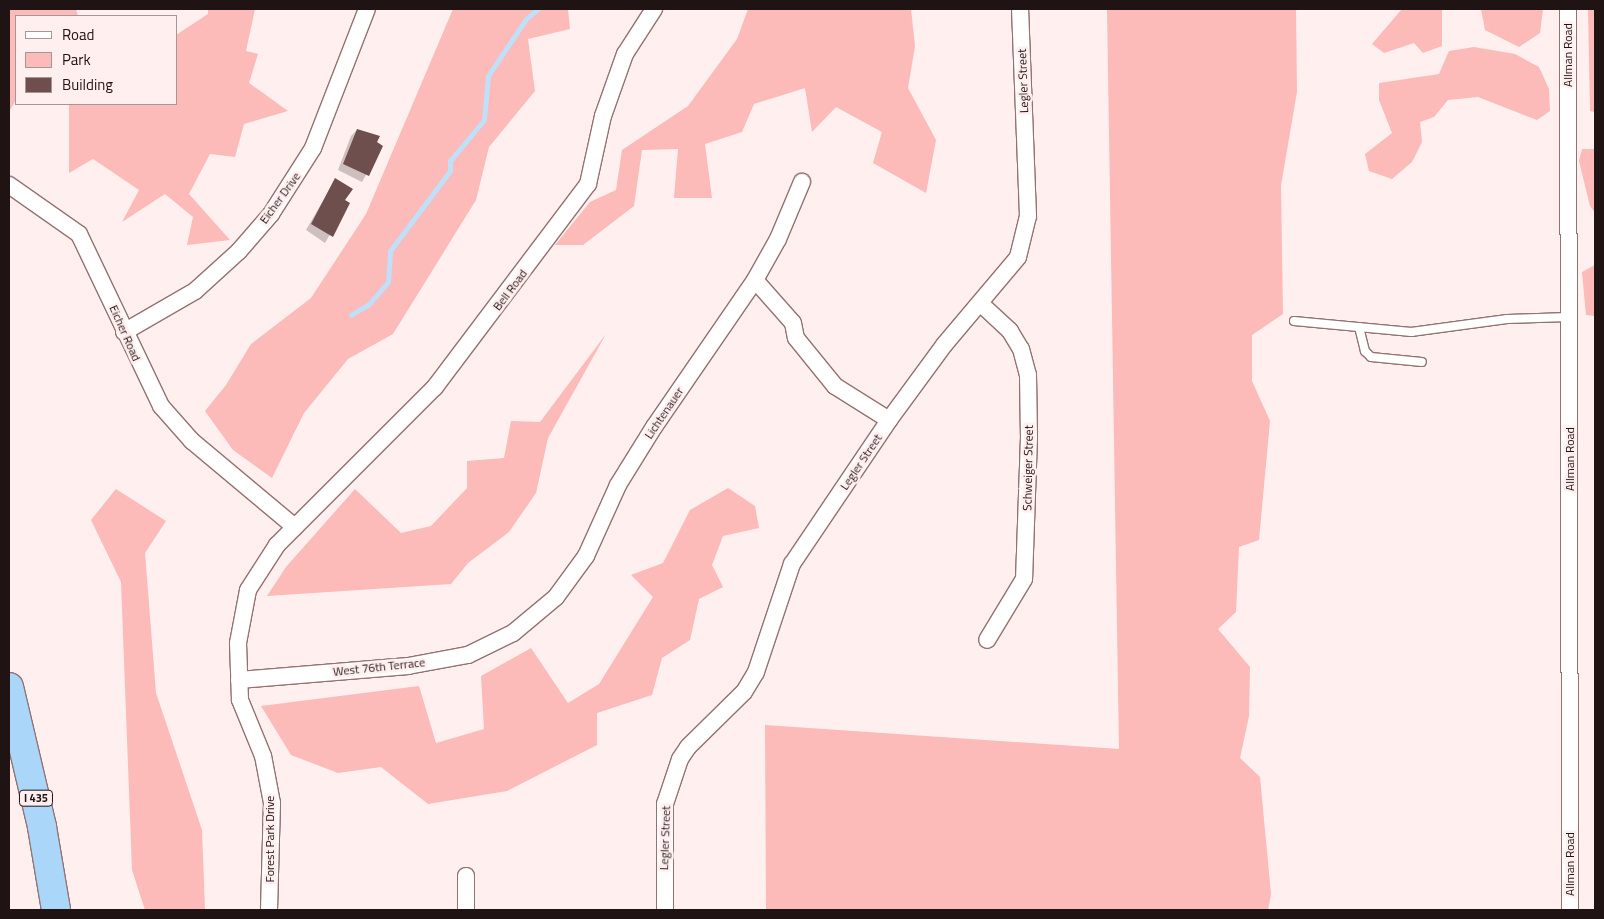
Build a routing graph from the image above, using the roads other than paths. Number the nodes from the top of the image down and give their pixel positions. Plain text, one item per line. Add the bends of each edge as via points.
1 (367, 9) edge
2 (654, 9) edge
3 (1020, 9) edge
4 (1568, 9) edge
5 (802, 182) dead end
6 (9, 185) edge
7 (755, 280) junction
8 (980, 303) junction
9 (1569, 317) junction
10 (1294, 321) dead end
11 (1360, 327) junction
12 (124, 332) junction
13 (1422, 362) dead end
14 (889, 420) junction
15 (295, 527) junction
16 (513, 634) joint
17 (987, 640) dead end
18 (239, 680) junction
19 (9, 687) edge
20 (466, 876) dead end
21 (56, 910) edge
22 (269, 910) edge
23 (466, 910) edge
24 (665, 910) edge
25 (1570, 910) edge

1 - 12 street, Eicher Drive via 313,148 271,214 196,291
2 - 15 street, Bell Road via 625,54 604,116 588,184 435,388
3 - 8 street, Legler Street via 1028,216 1018,257
4 - 9 street, Allman Road
5 - 7 street, Lichtenauer via 778,239
6 - 12 street, Eicher Road via 79,234 95,262
7 - 14 street via 793,323 796,338 835,386
7 - 16 street, Lichtenauer via 623,477 586,556 556,597
8 - 14 street, Legler Street
8 - 17 street, Schweiger Street via 1010,331 1021,350 1028,375 1024,579
9 - 11 lane via 1507,318 1411,332
9 - 25 street, Allman Road
10 - 11 lane
11 - 13 lane via 1365,351 1371,357
12 - 15 street, Eicher Road via 162,406 192,441
14 - 24 street, Legler Street via 792,564 756,672 744,692 680,759 665,804
15 - 18 street, Forest Park Drive via 277,545 248,590 238,643
16 - 18 street, West 76th Terrace via 468,655 408,666
18 - 22 street, Forest Park Drive via 240,700 264,756 272,803
19 - 21 highway, I 435 via 42,827
20 - 23 street

